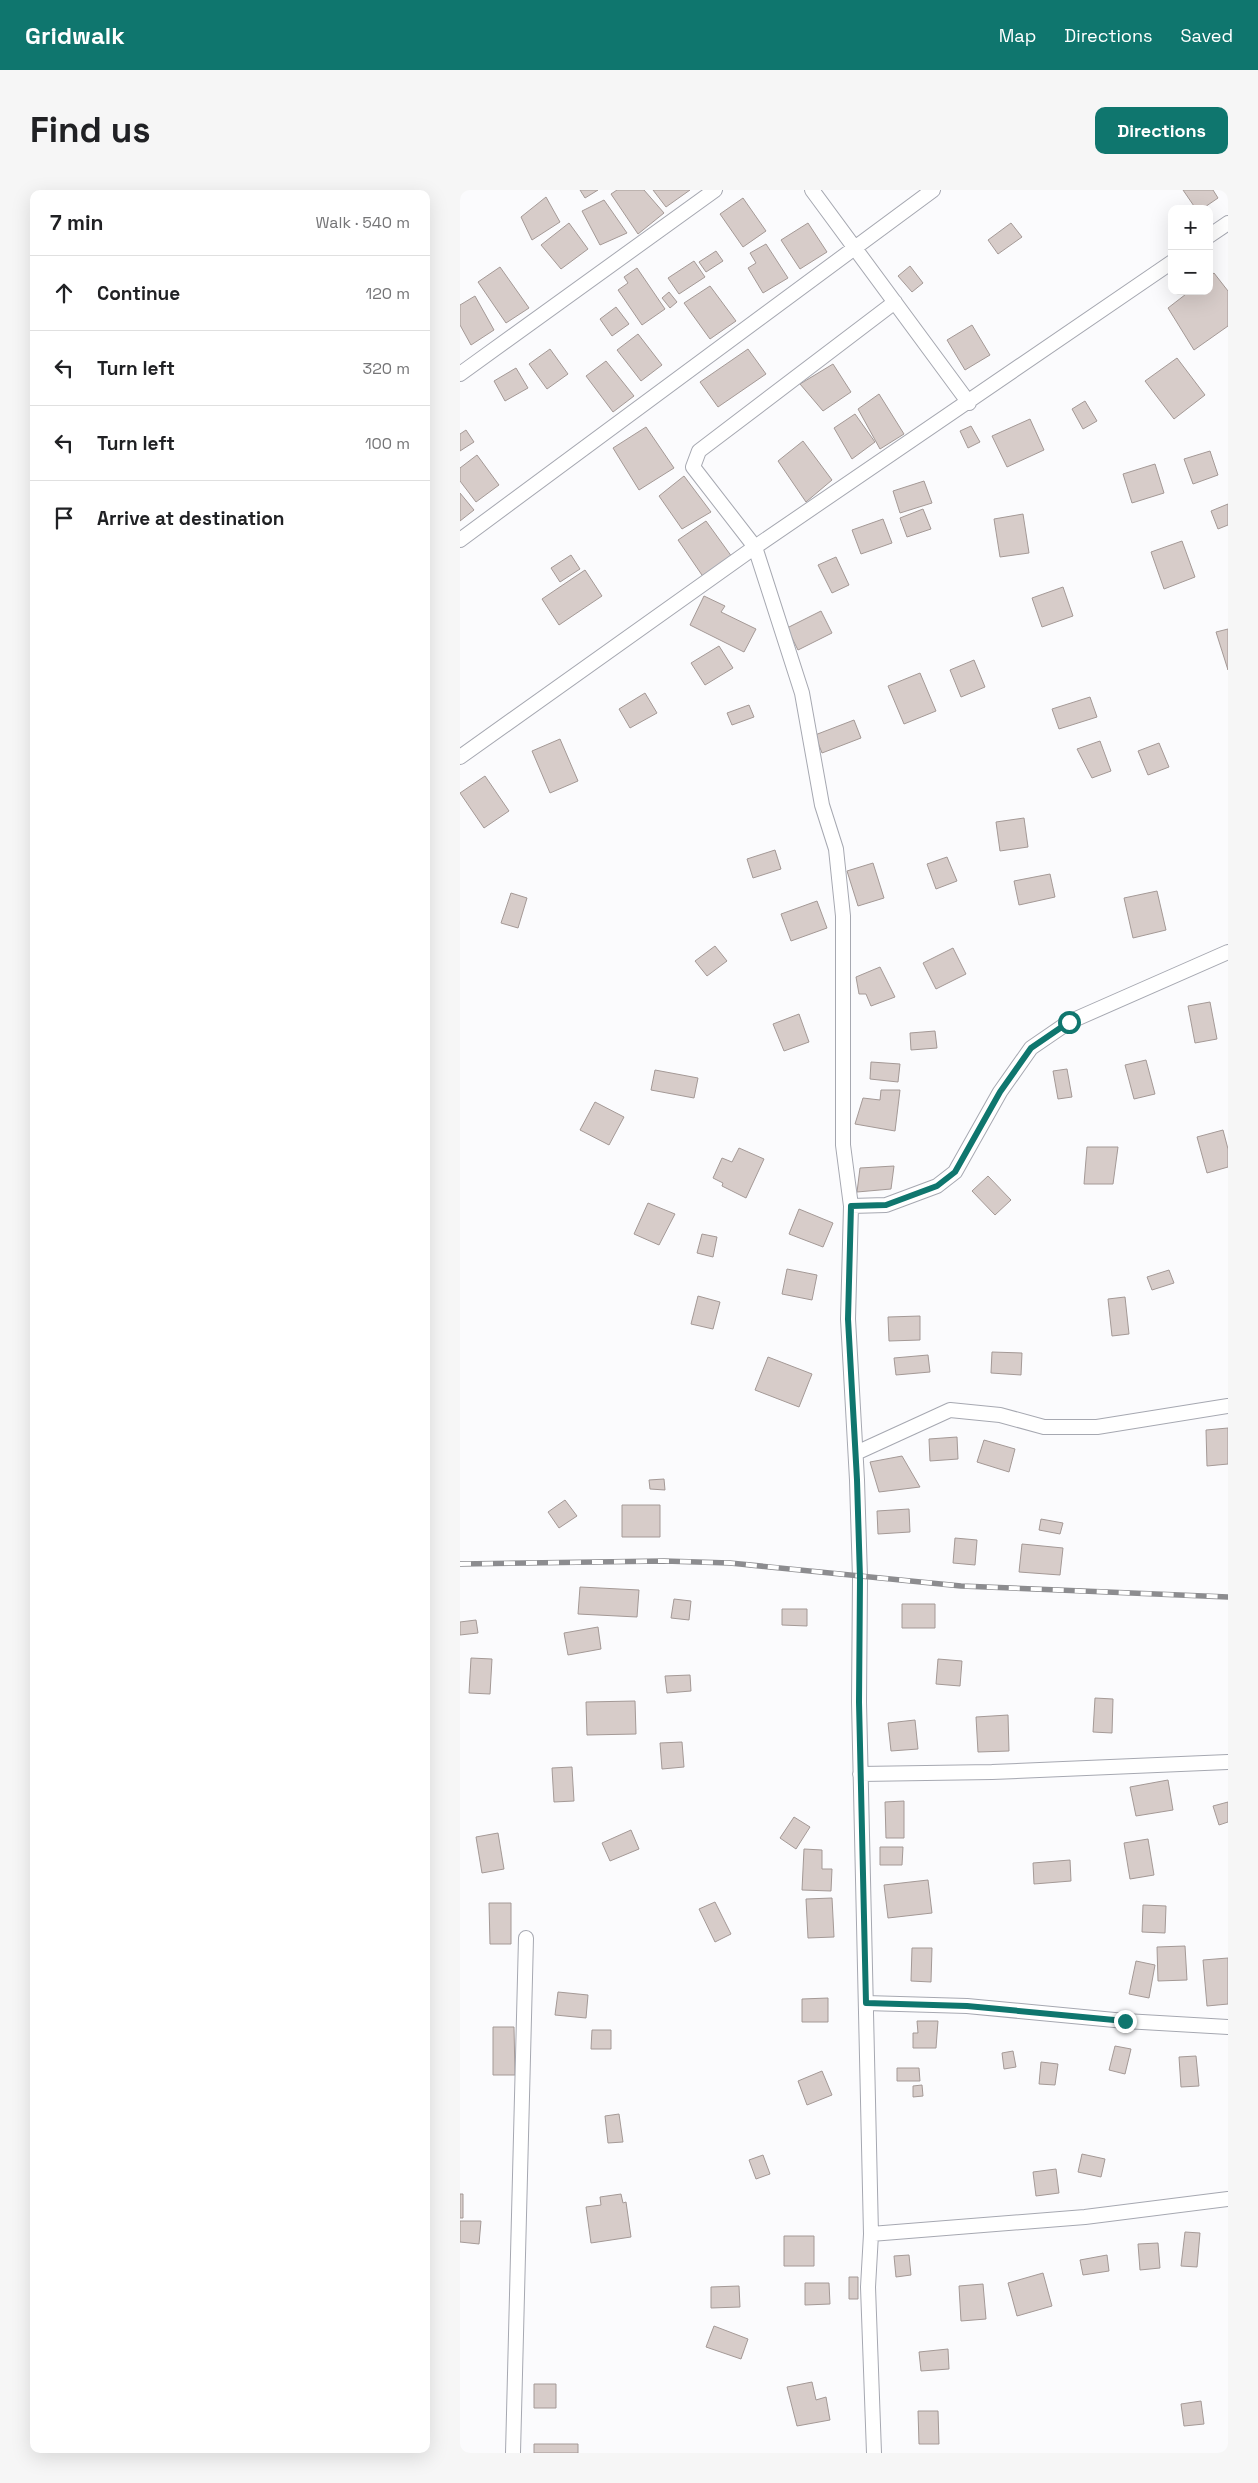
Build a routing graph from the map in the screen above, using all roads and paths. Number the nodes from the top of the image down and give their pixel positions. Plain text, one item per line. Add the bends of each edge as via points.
1 (715, 190) edge
2 (812, 190) edge
3 (933, 190) edge
4 (1228, 223) edge
5 (1213, 233) edge
6 (854, 247) junction
7 (1168, 265) edge
8 (895, 302) junction
9 (460, 374) edge
10 (969, 403) junction
11 (460, 540) edge
12 (755, 547) junction
13 (460, 757) edge
14 (1228, 952) edge
15 (851, 1206) junction
16 (1228, 1406) edge
17 (856, 1453) junction
18 (1228, 1762) edge
19 (860, 1774) junction
20 (526, 1938) dead end
21 (866, 2003) junction
22 (1228, 2027) edge
23 (1228, 2199) edge
24 (871, 2234) junction
25 (513, 2453) edge
26 (874, 2453) edge

1 - 9 street
2 - 6 street
3 - 6 street
4 - 5 street
6 - 8 street
6 - 11 street
7 - 10 street
8 - 10 street
8 - 12 street via 699,451 693,467
10 - 12 street
12 - 13 street
12 - 15 street via 802,693 822,805 836,848 843,916 843,1145
14 - 15 street via 1069,1022 1031,1048 1000,1092 955,1172 937,1186 886,1205
15 - 17 street via 848,1319
16 - 17 street via 1097,1427 1044,1427 1000,1416 950,1410
17 - 19 street
18 - 19 street
19 - 21 street
20 - 25 street
21 - 22 street via 967,2006
21 - 24 street
23 - 24 street via 1085,2217
24 - 26 street via 868,2286

